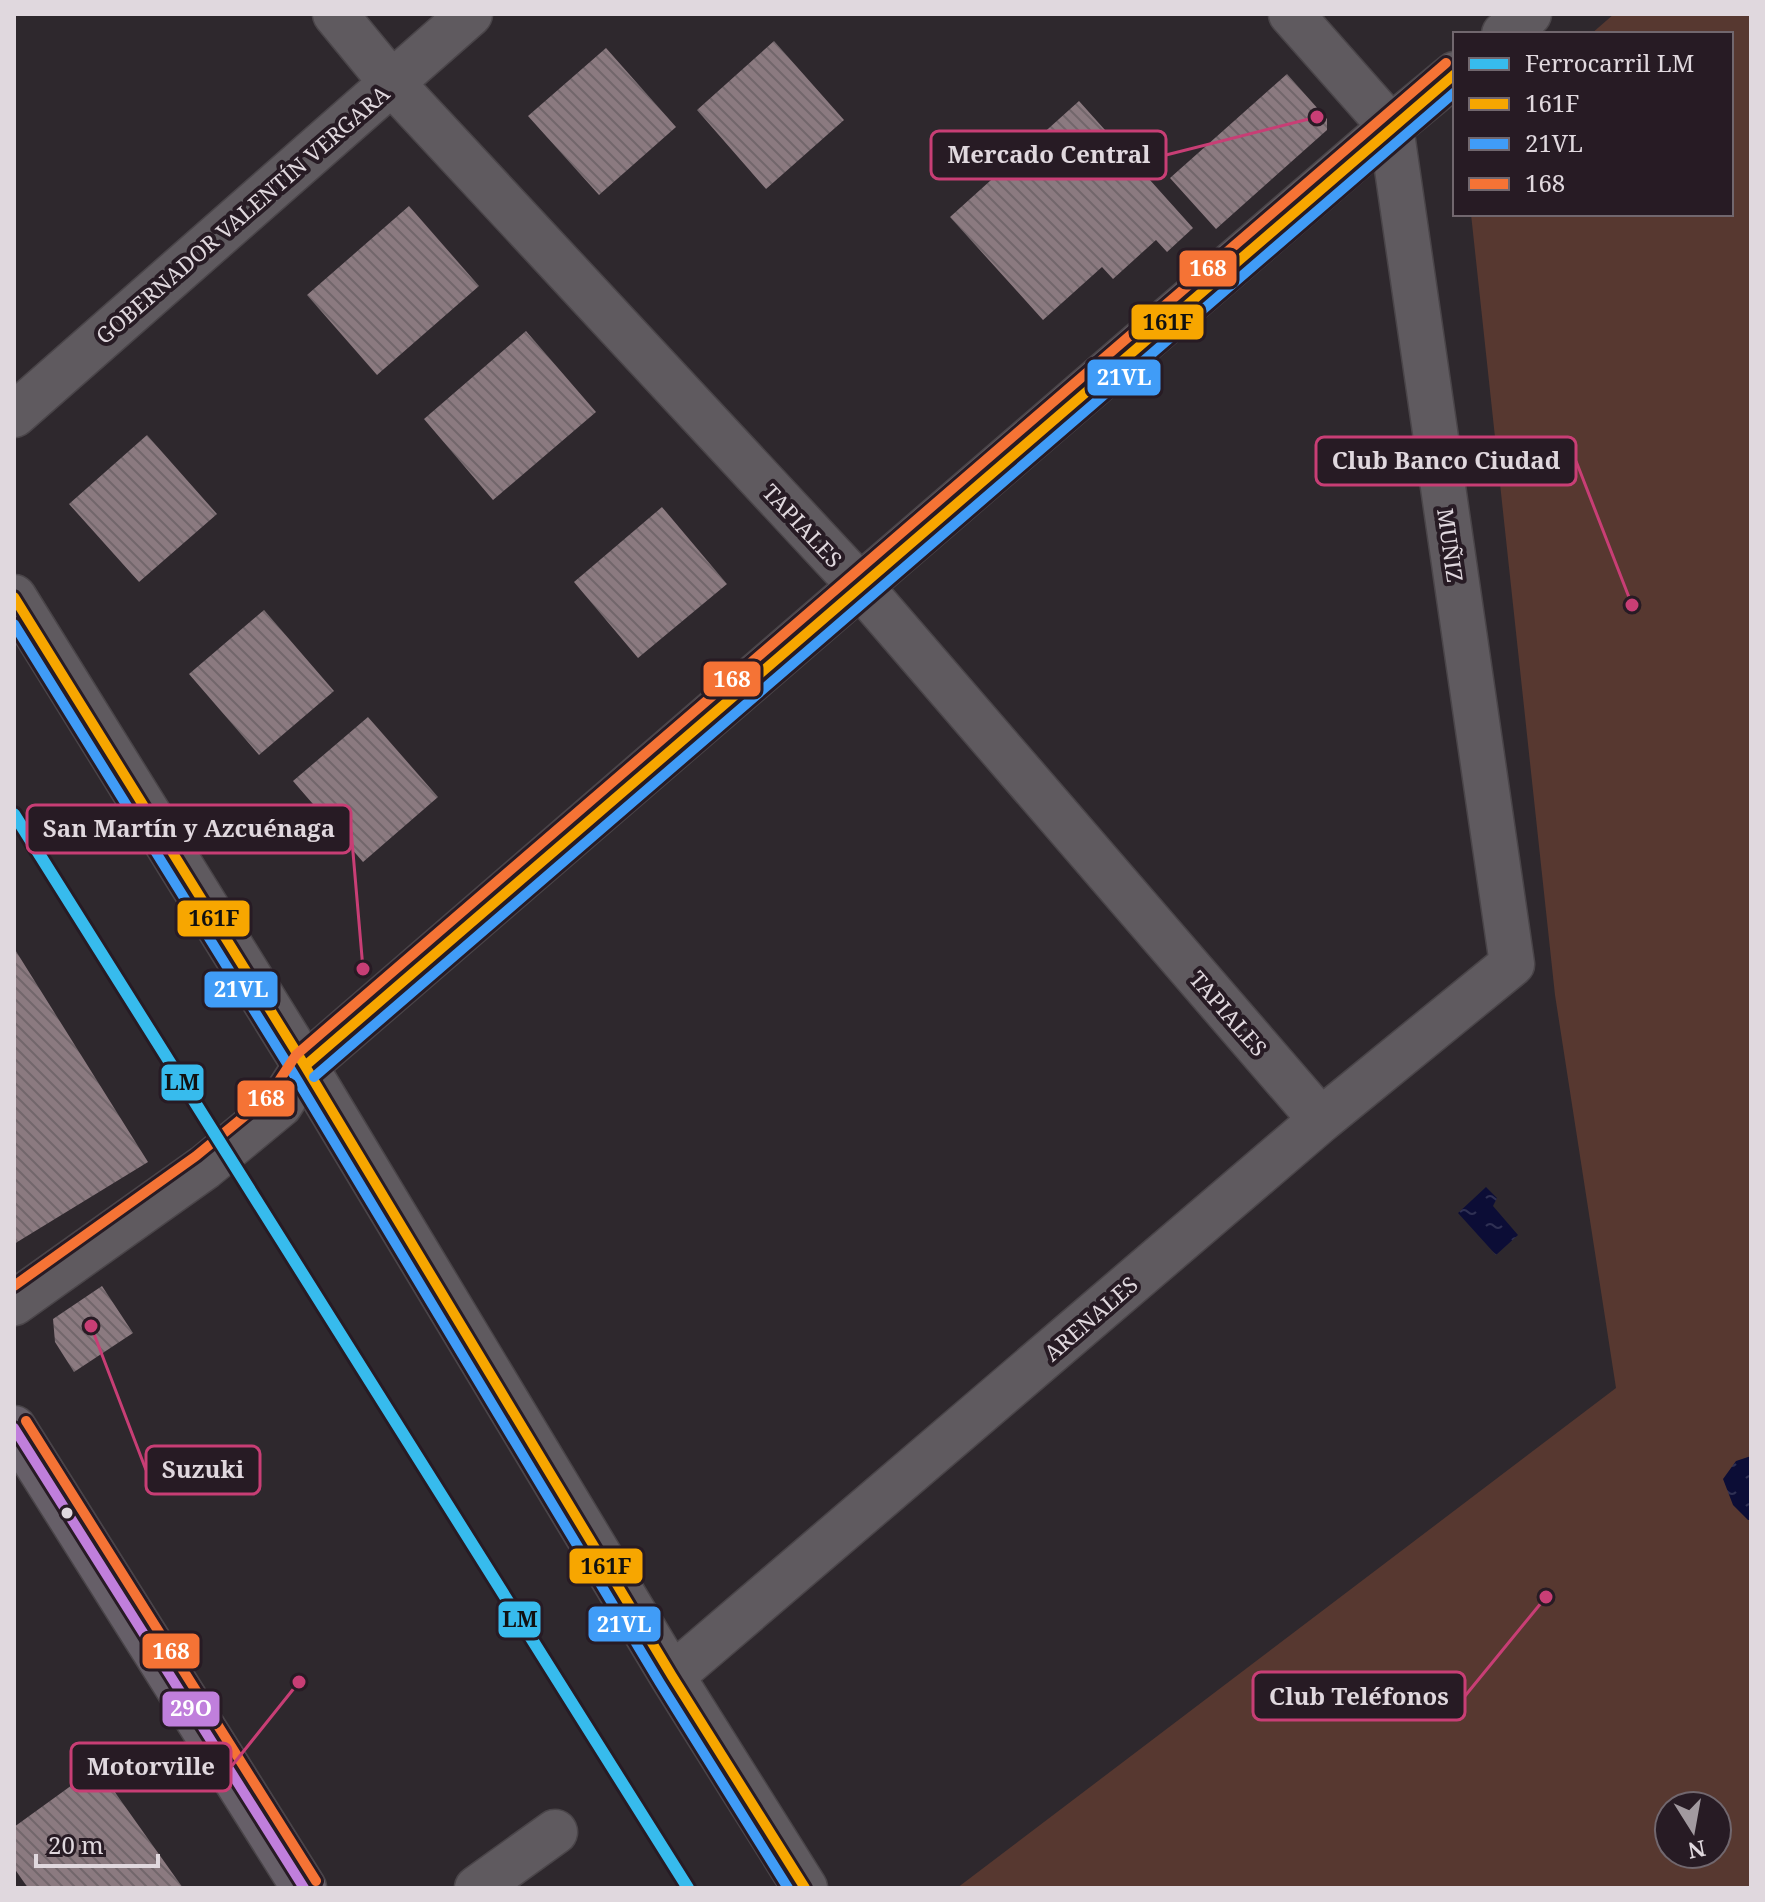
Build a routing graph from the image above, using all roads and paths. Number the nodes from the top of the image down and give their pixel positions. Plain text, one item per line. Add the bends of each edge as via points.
1 (335, 14) edge
2 (470, 14) edge
3 (1291, 14) edge
4 (1529, 14) edge
5 (1506, 32) edge
6 (1453, 76) edge
7 (391, 82) junction
8 (1391, 127) junction
9 (14, 415) edge
10 (861, 587) junction
11 (14, 597) edge
12 (1512, 964) joint
13 (305, 1066) junction
14 (1321, 1120) junction
15 (14, 1303) edge
16 (14, 1428) edge
17 (672, 1676) junction
18 (555, 1832) dead end
19 (304, 1888) edge
20 (477, 1888) edge
21 (805, 1888) edge

1 - 7 street, TAPIALES
2 - 7 street, GOBERNADOR VALENTÍN VERGARA
3 - 8 street
4 - 5 street
6 - 8 street
7 - 9 street, GOBERNADOR VALENTÍN VERGARA
7 - 10 street, TAPIALES
8 - 10 street
8 - 12 street, MUÑIZ
10 - 13 street
10 - 14 street, TAPIALES
11 - 13 street
12 - 14 street, ARENALES
13 - 15 street via 280,1105 205,1167
13 - 17 street
14 - 17 street, ARENALES
16 - 19 main road
17 - 21 street
18 - 20 street

